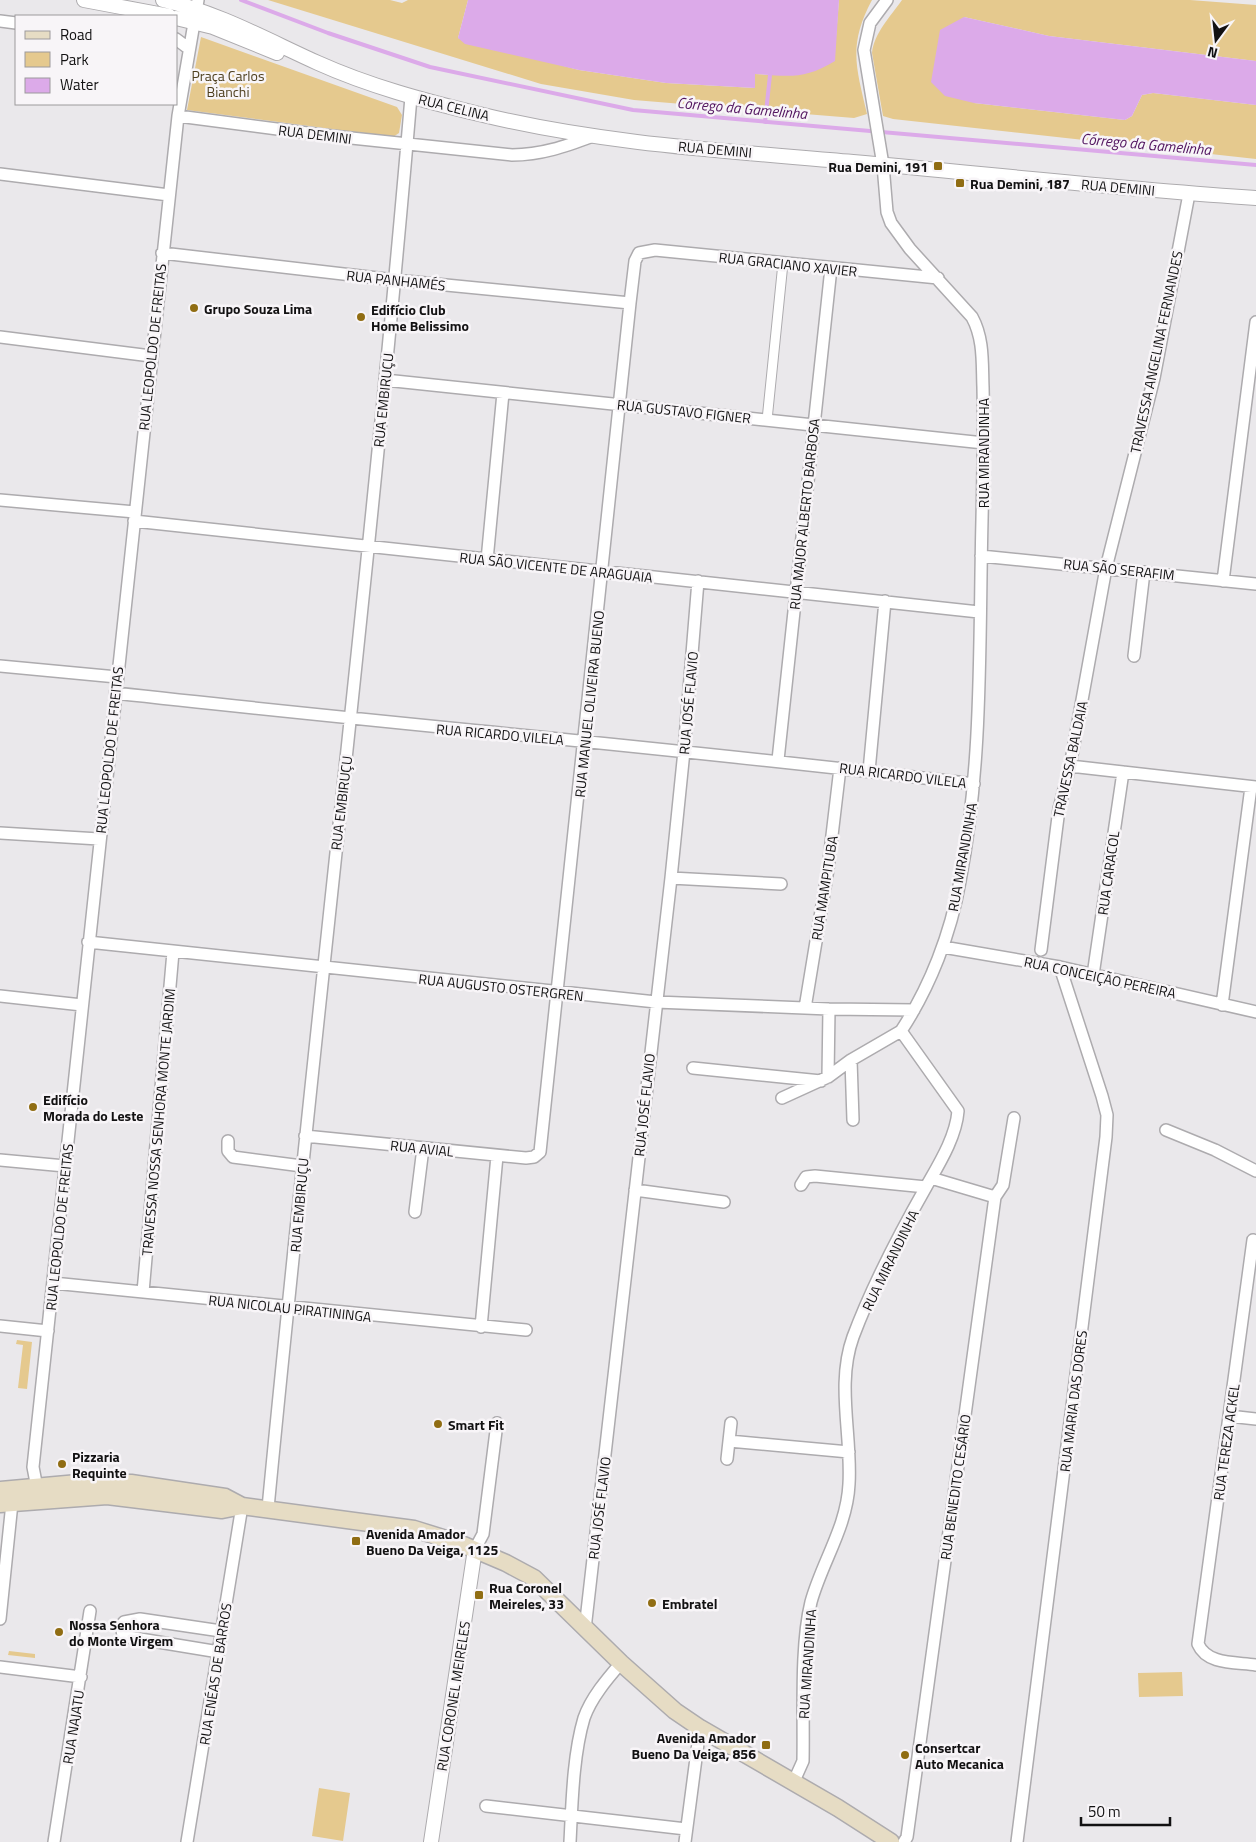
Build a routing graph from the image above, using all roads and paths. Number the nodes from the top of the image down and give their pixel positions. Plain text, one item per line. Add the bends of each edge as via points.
1 (84, 0) edge
2 (163, 0) edge
3 (887, 0) edge
4 (196, 10) edge
5 (164, 15) edge
6 (178, 17) edge
7 (0, 21) edge
8 (15, 23) edge
9 (178, 40) edge
10 (188, 48) junction
11 (411, 97) junction
12 (178, 116) junction
13 (593, 136) junction
14 (407, 144) junction
15 (884, 165) junction
16 (0, 174) edge
17 (1189, 194) junction
18 (169, 195) junction
19 (1256, 198) edge
20 (162, 253) junction
21 (639, 253) joint
22 (783, 263) junction
23 (831, 268) junction
24 (938, 278) junction
25 (395, 280) junction
26 (630, 303) junction
27 (1256, 322) edge
28 (0, 337) edge
29 (152, 356) junction
30 (385, 380) junction
31 (503, 393) junction
32 (1251, 397) edge
33 (620, 405) junction
34 (766, 420) junction
35 (813, 425) junction
36 (984, 443) junction
37 (0, 500) edge
38 (134, 516) junction
39 (368, 547) junction
40 (981, 556) junction
41 (487, 560) junction
42 (1106, 568) junction
43 (603, 572) junction
44 (1144, 572) junction
45 (698, 581) junction
46 (1222, 581) junction
47 (1256, 584) edge
48 (796, 591) junction
49 (885, 601) junction
50 (979, 612) junction
51 (1134, 656) dead end
52 (0, 666) edge
53 (117, 677) junction
54 (115, 693) junction
55 (351, 719) junction
56 (584, 742) junction
57 (684, 751) junction
58 (778, 760) junction
59 (1070, 766) junction
60 (840, 768) junction
61 (869, 771) junction
62 (1122, 772) junction
63 (974, 784) junction
64 (1254, 787) edge
65 (0, 833) edge
66 (99, 839) junction
67 (671, 878) junction
68 (781, 884) dead end
69 (88, 942) junction
70 (943, 947) junction
71 (1041, 950) dead end
72 (173, 952) junction
73 (1060, 967) junction
74 (322, 968) junction
75 (1093, 974) junction
76 (558, 993) junction
77 (0, 996) edge
78 (656, 1002) junction
79 (82, 1005) junction
80 (1222, 1005) junction
81 (805, 1008) junction
82 (829, 1010) junction
83 (914, 1010) junction
84 (1256, 1012) edge
85 (901, 1031) junction
86 (851, 1060) junction
87 (694, 1068) dead end
88 (824, 1079) junction
89 (782, 1098) dead end
90 (1014, 1118) dead end
91 (853, 1120) dead end
92 (1166, 1130) dead end
93 (305, 1136) junction
94 (228, 1141) dead end
95 (423, 1148) junction
96 (538, 1155) joint
97 (497, 1156) junction
98 (0, 1160) edge
99 (65, 1166) junction
100 (302, 1166) junction
101 (1256, 1171) edge
102 (928, 1183) junction
103 (801, 1185) dead end
104 (635, 1190) junction
105 (995, 1197) junction
106 (724, 1202) dead end
107 (415, 1212) dead end
108 (1253, 1240) dead end
109 (53, 1283) junction
110 (143, 1292) junction
111 (1251, 1297) edge
112 (289, 1308) junction
113 (0, 1326) edge
114 (481, 1327) junction
115 (526, 1330) dead end
116 (48, 1331) junction
117 (1229, 1416) junction
118 (1256, 1419) edge
119 (496, 1423) dead end
120 (731, 1423) dead end
121 (729, 1441) junction
122 (849, 1452) junction
123 (727, 1459) dead end
124 (0, 1490) edge
125 (38, 1494) junction
126 (6, 1504) edge
127 (242, 1506) junction
128 (268, 1508) junction
129 (475, 1549) junction
130 (90, 1611) dead end
131 (0, 1618) edge
132 (585, 1628) junction
133 (221, 1631) junction
134 (219, 1652) junction
135 (621, 1663) junction
136 (1256, 1665) edge
137 (0, 1667) edge
138 (81, 1677) junction
139 (700, 1728) junction
140 (794, 1781) junction
141 (486, 1806) dead end
142 (572, 1816) junction
143 (686, 1830) junction
144 (54, 1842) edge
145 (187, 1842) edge
146 (431, 1842) edge
147 (570, 1842) edge
148 (685, 1842) edge
149 (891, 1842) edge
150 (904, 1842) edge
151 (1017, 1842) edge

1 - 5 street
2 - 4 street, RUA CELINA
3 - 15 street, RUA MIRANDINHA via 870,23 864,50
4 - 6 street, RUA CELINA
4 - 10 street, RUA LEOPOLDO DE FREITAS
4 - 11 street, RUA CELINA via 239,25 319,64
7 - 8 street
9 - 10 street
10 - 12 street, RUA LEOPOLDO DE FREITAS
11 - 13 street, RUA CELINA via 482,115
11 - 14 street, RUA EMBIRUÇU
12 - 14 street, RUA DEMINI
12 - 18 street, RUA LEOPOLDO DE FREITAS
13 - 14 street, RUA DEMINI via 534,155
13 - 15 street, RUA DEMINI
14 - 25 street, RUA EMBIRUÇU
15 - 17 street, RUA DEMINI
15 - 24 street, RUA MIRANDINHA via 887,212 891,223
16 - 18 street
17 - 19 street, RUA DEMINI
17 - 42 street, TRAVESSA ANGELINA FERNANDES via 1154,378
18 - 20 street, RUA LEOPOLDO DE FREITAS
20 - 25 street, RUA PANHAMÉS
20 - 29 street, RUA LEOPOLDO DE FREITAS
21 - 22 street, RUA GRACIANO XAVIER via 655,250
21 - 26 street, RUA MANUEL OLIVEIRA BUENO via 635,261
22 - 23 street, RUA GRACIANO XAVIER
22 - 34 street
23 - 24 street, RUA GRACIANO XAVIER
23 - 35 street, RUA MAJOR ALBERTO BARBOSA
24 - 36 street, RUA MIRANDINHA via 978,327 982,349
25 - 26 street, RUA PANHAMÉS
25 - 30 street, RUA EMBIRUÇU
26 - 33 street, RUA MANUEL OLIVEIRA BUENO
27 - 32 street
28 - 29 street
29 - 38 street, RUA LEOPOLDO DE FREITAS
30 - 31 street, RUA GUSTAVO FIGNER
30 - 39 street, RUA EMBIRUÇU
31 - 33 street, RUA GUSTAVO FIGNER
31 - 41 street
32 - 46 street
33 - 34 street, RUA GUSTAVO FIGNER
33 - 43 street, RUA MANUEL OLIVEIRA BUENO
34 - 35 street, RUA GUSTAVO FIGNER
35 - 36 street, RUA GUSTAVO FIGNER
35 - 48 street, RUA MAJOR ALBERTO BARBOSA
36 - 40 street, RUA MIRANDINHA
37 - 38 street, RUA SÃO VICENTE DE ARAGUAIA
38 - 39 street, RUA SÃO VICENTE DE ARAGUAIA
38 - 53 street, RUA LEOPOLDO DE FREITAS
39 - 41 street, RUA SÃO VICENTE DE ARAGUAIA
39 - 55 street, RUA EMBIRUÇU
40 - 42 street, RUA SÃO SERAFIM
40 - 50 street, RUA MIRANDINHA
41 - 43 street, RUA SÃO VICENTE DE ARAGUAIA
42 - 44 street, RUA SÃO SERAFIM
42 - 59 street, TRAVESSA BALDAIA
43 - 45 street, RUA SÃO VICENTE DE ARAGUAIA
43 - 56 street, RUA MANUEL OLIVEIRA BUENO
44 - 46 street, RUA SÃO SERAFIM
44 - 51 street
45 - 48 street, RUA SÃO VICENTE DE ARAGUAIA
45 - 57 street, RUA JOSÉ FLAVIO
46 - 47 street, RUA SÃO SERAFIM
48 - 49 street, RUA SÃO VICENTE DE ARAGUAIA
48 - 58 street, RUA MAJOR ALBERTO BARBOSA
49 - 50 street, RUA SÃO VICENTE DE ARAGUAIA
49 - 61 street
50 - 63 street, RUA MIRANDINHA
52 - 53 street
53 - 54 street, RUA LEOPOLDO DE FREITAS
54 - 55 street, RUA RICARDO VILELA
54 - 66 street, RUA LEOPOLDO DE FREITAS
55 - 56 street, RUA RICARDO VILELA
55 - 74 street, RUA EMBIRUÇU
56 - 57 street, RUA RICARDO VILELA
56 - 76 street, RUA MANUEL OLIVEIRA BUENO
57 - 58 street, RUA RICARDO VILELA
57 - 67 street, RUA JOSÉ FLAVIO
58 - 60 street, RUA RICARDO VILELA
59 - 62 street
59 - 71 street, TRAVESSA BALDAIA via 1052,853
60 - 61 street, RUA RICARDO VILELA
60 - 81 street, RUA MAMPITUBA via 828,868
61 - 63 street, RUA RICARDO VILELA
62 - 64 street
62 - 75 street, RUA CARACOL
63 - 70 street, RUA MIRANDINHA via 960,881
64 - 80 street
65 - 66 street
66 - 69 street, RUA LEOPOLDO DE FREITAS
67 - 68 street
67 - 78 street, RUA JOSÉ FLAVIO
69 - 72 street, RUA AUGUSTO OSTERGREN
69 - 79 street, RUA LEOPOLDO DE FREITAS
70 - 73 street, RUA CONCEIÇÃO PEREIRA
70 - 83 street, RUA MIRANDINHA
72 - 74 street, RUA AUGUSTO OSTERGREN
72 - 110 street, TRAVESSA NOSSA SENHORA MONTE JARDIM
73 - 75 street, RUA CONCEIÇÃO PEREIRA
73 - 151 street, RUA MARIA DAS DORES via 1102,1096 1107,1115 1106,1137
74 - 76 street, RUA AUGUSTO OSTERGREN
74 - 93 street, RUA EMBIRUÇU
75 - 80 street, RUA CONCEIÇÃO PEREIRA
76 - 78 street, RUA AUGUSTO OSTERGREN
76 - 96 street, RUA MANUEL OLIVEIRA BUENO via 542,1148
77 - 79 street
78 - 81 street, RUA AUGUSTO OSTERGREN
78 - 104 street, RUA JOSÉ FLAVIO
79 - 99 street, RUA LEOPOLDO DE FREITAS
80 - 84 street, RUA CONCEIÇÃO PEREIRA
81 - 82 street, RUA AUGUSTO OSTERGREN
82 - 83 street, RUA AUGUSTO OSTERGREN
82 - 88 street
83 - 85 street, RUA MIRANDINHA
85 - 86 street
85 - 102 street, RUA MIRANDINHA via 958,1111 949,1143
86 - 88 street
86 - 91 street
87 - 88 street
88 - 89 street
90 - 105 street, RUA BENEDITO CESÁRIO via 1003,1185
92 - 101 street
93 - 95 street, RUA AVIAL
93 - 100 street, RUA EMBIRUÇU
94 - 100 street via 228,1151 233,1157
95 - 97 street, RUA AVIAL
95 - 107 street
96 - 97 street, RUA AVIAL via 526,1158
97 - 114 street
98 - 99 street
99 - 109 street, RUA LEOPOLDO DE FREITAS
100 - 112 street, RUA EMBIRUÇU
102 - 103 street via 809,1176
102 - 105 street
102 - 122 street, RUA MIRANDINHA via 853,1338 845,1388
104 - 106 street
104 - 132 street, RUA JOSÉ FLAVIO
105 - 150 street, RUA BENEDITO CESÁRIO
108 - 111 street, RUA TEREZA ACKEL
109 - 110 street, RUA NICOLAU PIRATININGA
109 - 116 street, RUA LEOPOLDO DE FREITAS
110 - 112 street, RUA NICOLAU PIRATININGA
111 - 117 street, RUA TEREZA ACKEL
112 - 114 street, RUA NICOLAU PIRATININGA
112 - 128 street, RUA EMBIRUÇU
113 - 116 street
114 - 115 street, RUA NICOLAU PIRATININGA
116 - 125 street, RUA LEOPOLDO DE FREITAS via 33,1467
117 - 118 street
117 - 136 street, RUA TEREZA ACKEL via 1198,1644 1202,1652 1218,1660
119 - 129 street via 483,1534
120 - 121 street
121 - 122 street
121 - 123 street
122 - 140 street, RUA MIRANDINHA via 846,1508 811,1602 803,1761
124 - 125 main road
125 - 126 main road
125 - 127 main road via 89,1482 131,1483 225,1497
126 - 131 street
127 - 128 main road
127 - 133 street, RUA ENÉAS DE BARROS
128 - 129 main road via 414,1529
129 - 132 main road via 534,1578
129 - 146 street, RUA CORONEL MEIRELES
130 - 138 street, RUA NAJATU
132 - 135 main road
133 - 134 street, RUA ENÉAS DE BARROS
133 - 134 street via 140,1619 124,1622 121,1626 123,1635 128,1638
134 - 145 street, RUA ENÉAS DE BARROS
135 - 139 main road via 674,1710
135 - 142 street via 584,1718
137 - 138 street
138 - 144 street, RUA NAJATU
139 - 140 main road
139 - 143 street
140 - 149 main road
141 - 142 street
142 - 143 street
142 - 147 street
143 - 148 street

